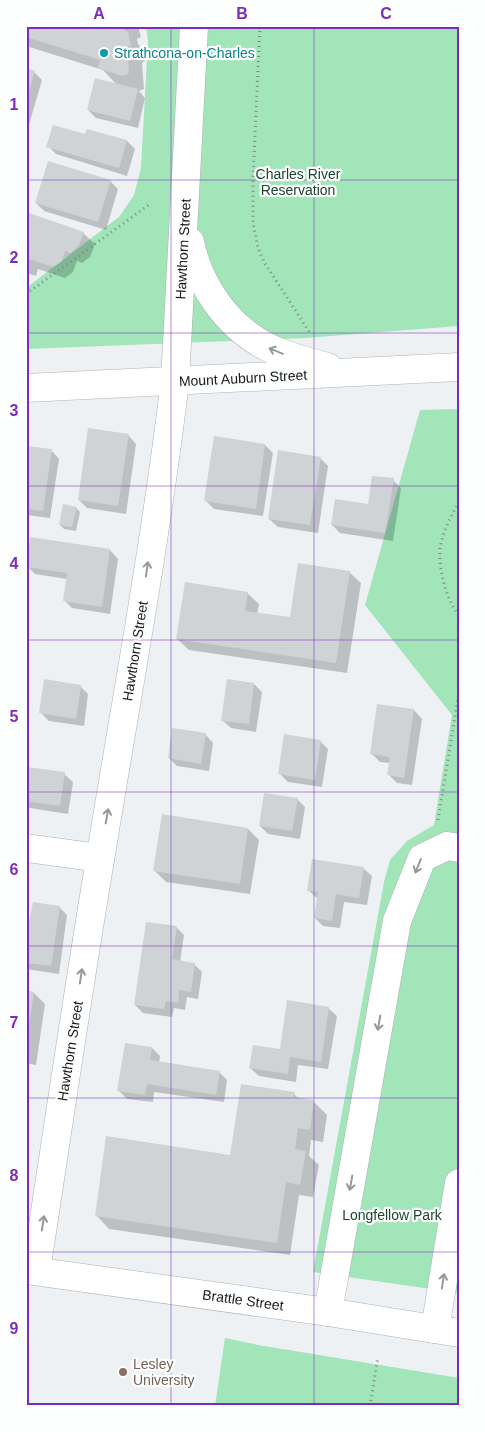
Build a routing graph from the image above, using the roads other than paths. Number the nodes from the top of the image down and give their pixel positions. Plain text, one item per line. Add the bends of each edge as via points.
1 (194, 26) edge
2 (185, 210) junction
3 (459, 367) edge
4 (357, 372) junction
5 (175, 381) junction
6 (26, 388) edge
7 (26, 848) edge
8 (459, 848) edge
9 (100, 858) junction
10 (459, 1183) edge
11 (31, 1271) edge
12 (328, 1312) junction
13 (447, 1331) edge

1 - 2 street, Hawthorn Street
4 -> 2 street via 288,356 250,337 238,327 216,301 198,270
2 - 5 street, Hawthorn Street
3 - 4 street, Mount Auburn Street
4 - 5 street, Mount Auburn Street
5 - 6 street, Mount Auburn Street
9 -> 5 street, Hawthorn Street via 132,674
7 - 9 street
8 -> 12 street via 447,846 422,858 397,921
11 -> 9 street, Hawthorn Street
13 -> 10 street
11 - 12 street, Brattle Street
12 - 13 street, Brattle Street

